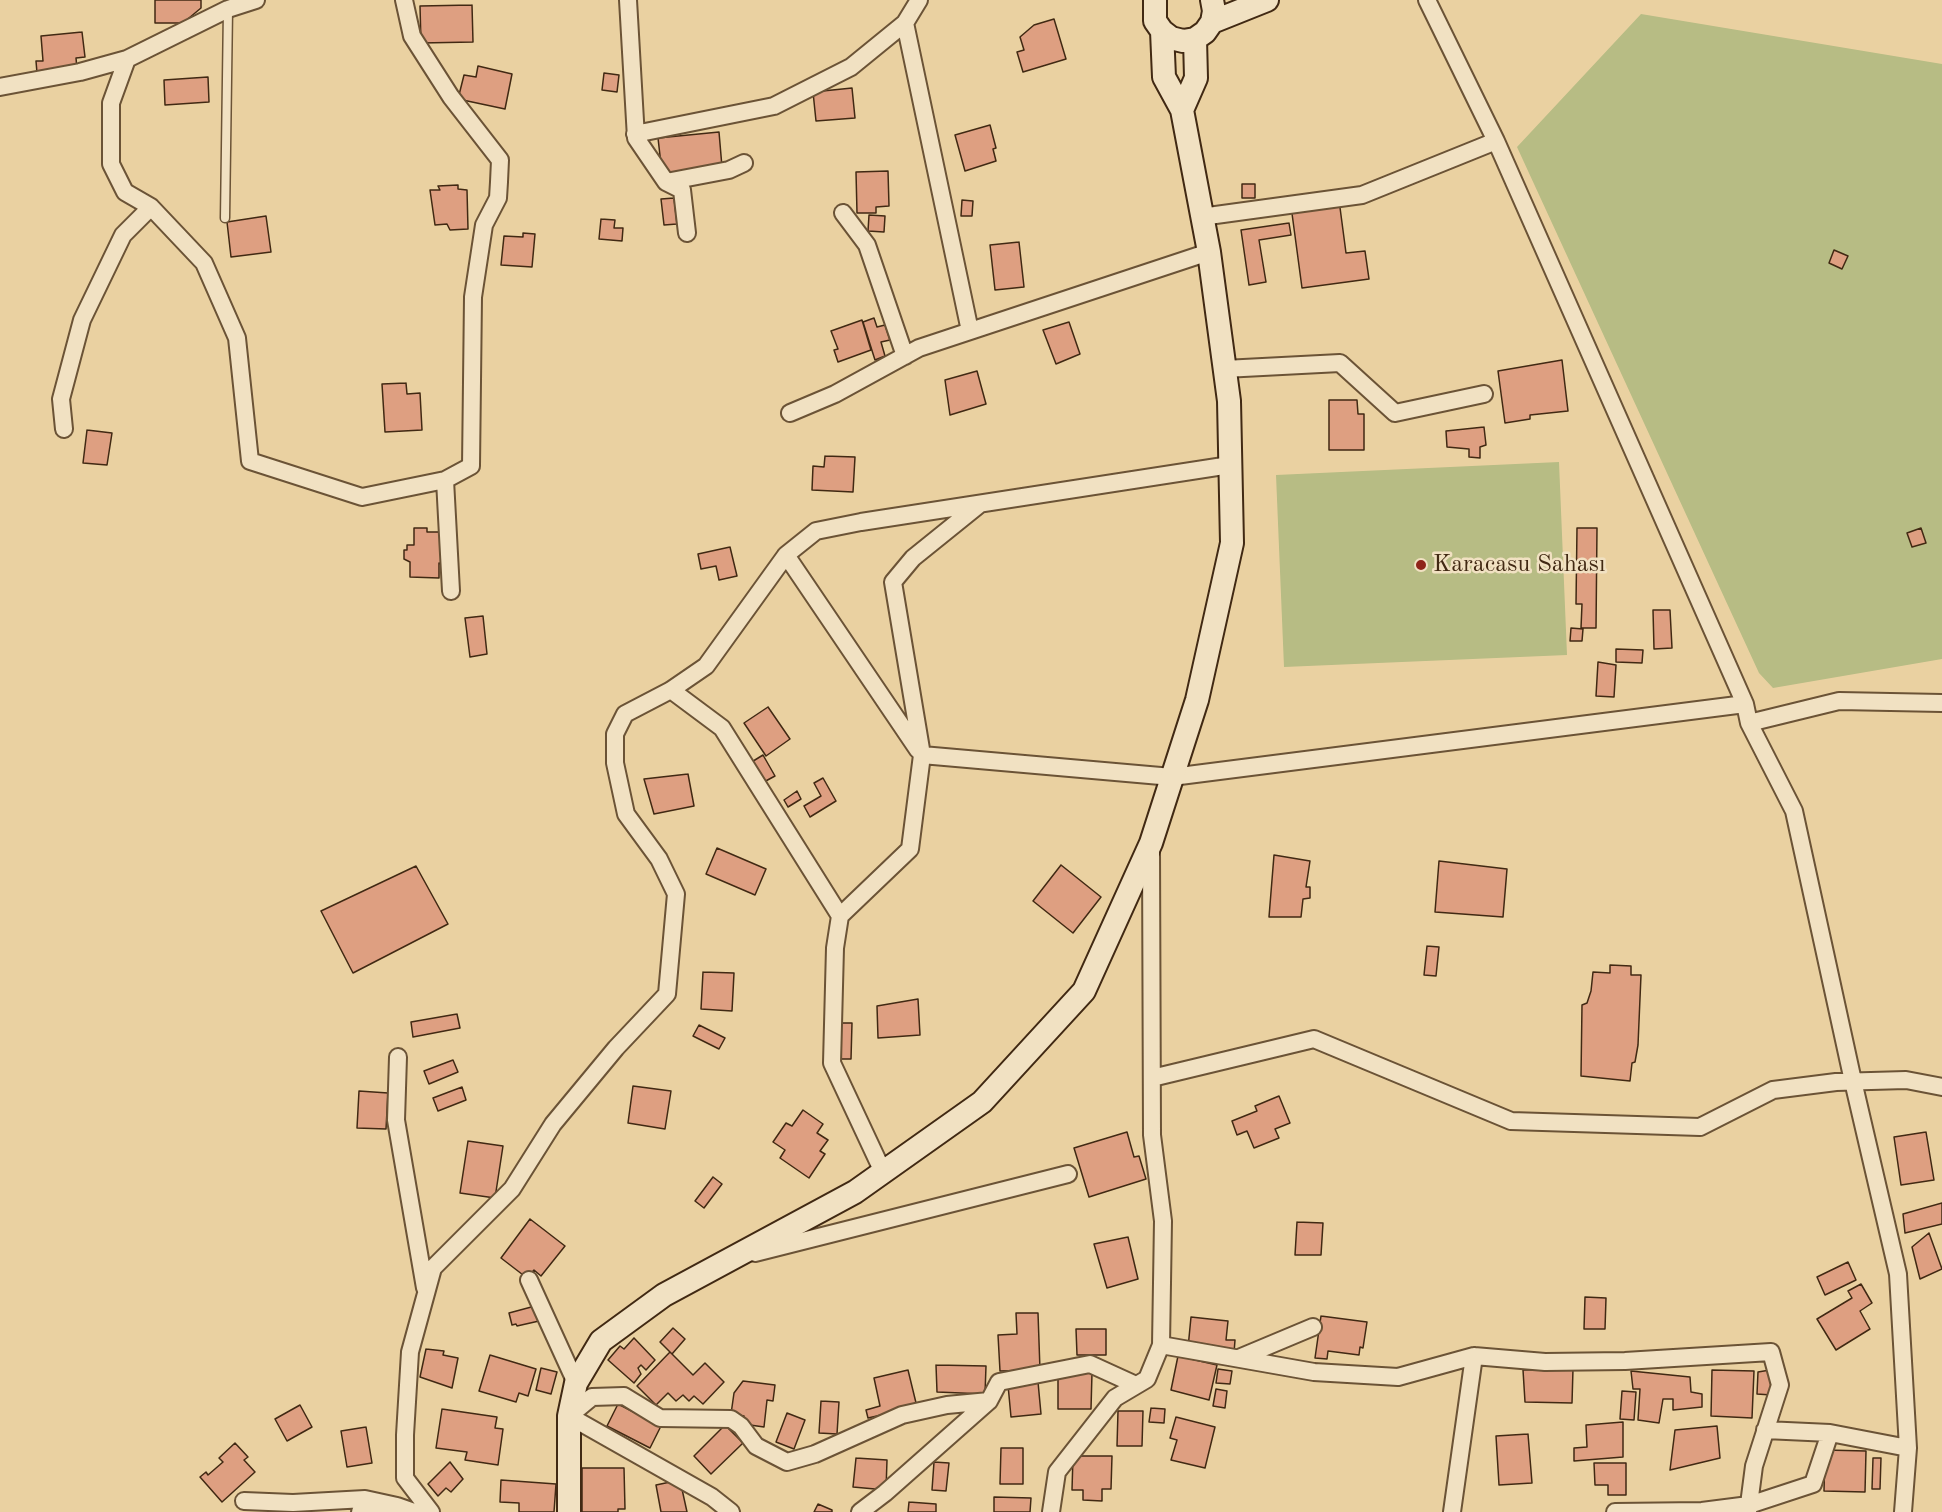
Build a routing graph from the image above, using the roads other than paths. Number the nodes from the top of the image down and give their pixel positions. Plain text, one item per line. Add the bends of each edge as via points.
1 (256, 0) edge
2 (404, 0) edge
3 (628, 0) edge
4 (919, 0) edge
5 (1267, 0) edge
6 (1427, 0) edge
7 (1151, 3) edge
8 (228, 9) junction
9 (1212, 11) edge
10 (905, 23) junction
11 (1162, 31) junction
12 (1195, 39) junction
13 (127, 59) junction
14 (0, 87) edge
15 (1182, 110) junction
16 (635, 134) junction
17 (1496, 141) junction
18 (744, 163) dead end
19 (666, 182) junction
20 (151, 207) junction
21 (843, 213) dead end
22 (1201, 217) junction
23 (225, 218) dead end
24 (687, 233) dead end
25 (1209, 252) junction
26 (970, 331) junction
27 (904, 356) junction
28 (1224, 369) junction
29 (1484, 394) dead end
30 (790, 412) dead end
31 (64, 429) dead end
32 (1230, 465) junction
33 (445, 480) junction
34 (982, 503) junction
35 (786, 555) junction
36 (451, 591) dead end
37 (671, 690) junction
38 (1942, 703) edge
39 (1745, 704) junction
40 (1749, 723) junction
41 (922, 755) junction
42 (1172, 777) junction
43 (1151, 843) junction
44 (840, 916) junction
45 (398, 1058) dead end
46 (1152, 1078) junction
47 (1853, 1081) junction
48 (1942, 1087) edge
49 (883, 1172) junction
50 (1068, 1174) dead end
51 (734, 1258) junction
52 (529, 1280) dead end
53 (426, 1294) junction
54 (1313, 1327) dead end
55 (1161, 1345) junction
56 (1474, 1356) junction
57 (1238, 1359) junction
58 (576, 1383) junction
59 (1136, 1385) junction
60 (988, 1401) junction
61 (569, 1416) junction
62 (1765, 1430) junction
63 (1830, 1433) junction
64 (1908, 1448) junction
65 (244, 1501) dead end
66 (397, 1506) junction
67 (1749, 1508) edge
68 (360, 1512) edge
69 (414, 1512) edge
70 (431, 1512) edge
71 (569, 1512) edge
72 (730, 1512) edge
73 (860, 1512) edge
74 (1051, 1512) edge
75 (1452, 1512) edge
76 (1615, 1512) edge
77 (1903, 1512) edge

1 - 8 street
2 - 33 street via 412,36 500,160 498,198 484,225 473,297 471,466
3 - 16 street
4 - 10 street
5 - 9 main road
6 - 17 street
7 - 11 main road
8 - 13 street
8 - 23 lane
9 - 12 main road via 1205,32
10 - 16 street via 851,67 774,106
10 - 26 street
11 - 12 main road via 1183,41
11 - 15 main road via 1164,77
12 - 15 main road via 1196,78
13 - 14 street
13 - 20 street via 111,103 111,164 125,192
15 - 22 main road
16 - 19 street
17 - 22 street via 1362,195
17 - 39 street
18 - 19 street via 729,170
19 - 24 street via 682,190
20 - 31 street via 123,235 82,320 61,399
20 - 33 street via 204,263 237,338 250,461 362,497
21 - 27 street via 867,245
22 - 25 main road
25 - 26 street
25 - 28 main road
26 - 27 street
27 - 30 street via 835,394
28 - 29 street via 1340,363 1395,412
28 - 32 main road via 1229,400
32 - 34 street
32 - 42 main road via 1232,543 1197,700
33 - 36 street
34 - 35 street via 816,531
34 - 41 street via 913,558 893,582
35 - 37 street via 706,666
35 - 41 street
37 - 44 street via 722,728
37 - 53 street via 625,714 615,734 615,763 626,814 659,859 676,894 667,993 554,1124 512,1190 433,1268
38 - 40 street via 1839,701
39 - 40 street
39 - 42 street
40 - 47 street via 1794,811
41 - 42 street
41 - 44 street via 910,849
42 - 43 main road
43 - 46 street
43 - 49 main road via 1084,991 982,1102
44 - 49 street via 833,969 832,1063
45 - 53 street via 396,1120
46 - 47 street via 1314,1039 1511,1121 1700,1127 1773,1090
46 - 55 street via 1152,1135 1163,1221
47 - 48 street via 1906,1080
47 - 64 street via 1898,1274
49 - 51 main road via 855,1192
50 - 51 street
51 - 58 main road via 664,1296 601,1341
52 - 58 street
53 - 70 street via 410,1352 405,1479
54 - 57 street
55 - 57 street
55 - 59 street via 1147,1379
56 - 57 street via 1398,1377 1314,1372
56 - 62 street via 1545,1362 1625,1361 1771,1352 1780,1385
56 - 75 street
58 - 61 main road
59 - 60 street via 1090,1364 999,1382
59 - 74 street via 1115,1398 1056,1472
60 - 61 street via 902,1415 815,1454 787,1462 756,1446 731,1419 660,1418 624,1396 592,1397
60 - 73 street
61 - 71 main road
61 - 72 street via 694,1486
62 - 63 street
62 - 67 street via 1754,1466
63 - 64 street
63 - 67 street via 1813,1484
64 - 77 street
65 - 66 street via 365,1499
66 - 68 street
66 - 69 street
67 - 76 street

